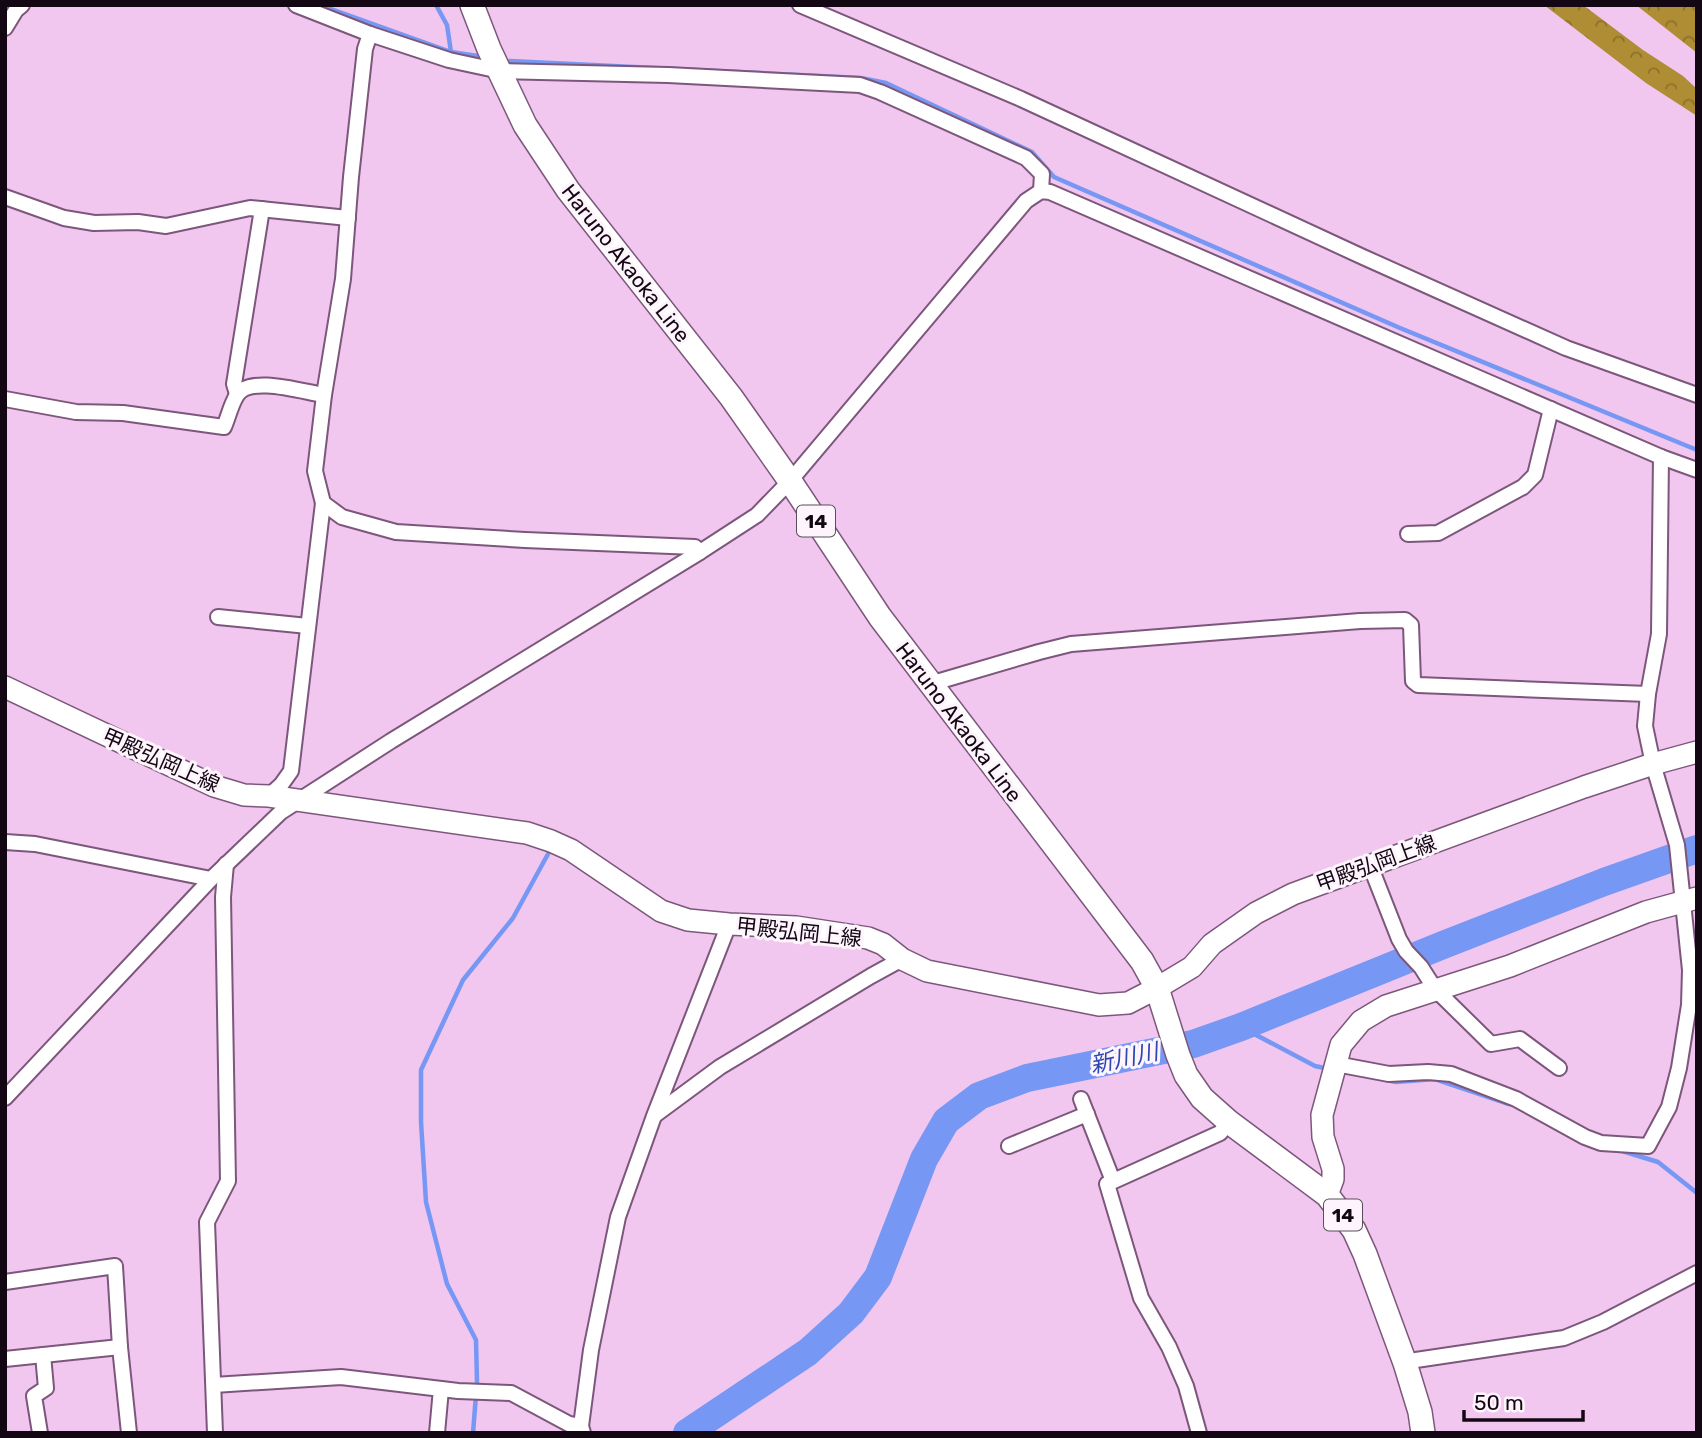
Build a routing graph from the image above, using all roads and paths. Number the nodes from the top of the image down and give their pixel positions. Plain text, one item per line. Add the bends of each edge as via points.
1 (22, 5) edge
2 (296, 5) edge
3 (472, 5) edge
4 (800, 5) edge
5 (5, 27) edge
6 (370, 34) junction
7 (499, 71) junction
8 (1041, 191) junction
9 (5, 197) edge
10 (262, 209) junction
11 (348, 218) junction
12 (237, 394) junction
13 (324, 395) junction
14 (1697, 395) edge
15 (5, 399) edge
16 (1551, 409) junction
17 (1661, 457) junction
18 (1697, 470) edge
19 (790, 481) junction
20 (323, 503) junction
21 (1408, 534) dead end
22 (700, 552) junction
23 (218, 617) dead end
24 (308, 626) junction
25 (930, 686) junction
26 (5, 687) edge
27 (1648, 694) junction
28 (1695, 753) edge
29 (1653, 764) junction
30 (269, 796) junction
31 (297, 800) junction
32 (5, 842) edge
33 (226, 864) junction
34 (1370, 865) junction
35 (211, 878) junction
36 (1690, 900) edge
37 (729, 925) junction
38 (902, 959) junction
39 (1157, 988) junction
40 (1435, 989) junction
41 (1559, 1068) dead end
42 (1335, 1070) junction
43 (5, 1098) edge
44 (1081, 1099) dead end
45 (1087, 1114) junction
46 (654, 1116) junction
47 (1229, 1122) junction
48 (1009, 1146) dead end
49 (1113, 1181) junction
50 (1327, 1195) junction
51 (1697, 1273) edge
52 (5, 1282) edge
53 (120, 1347) junction
54 (43, 1355) junction
55 (5, 1359) edge
56 (1405, 1363) junction
57 (214, 1385) junction
58 (441, 1389) junction
59 (582, 1429) edge
60 (40, 1433) edge
61 (129, 1433) edge
62 (215, 1433) edge
63 (437, 1433) edge
64 (1199, 1433) edge
65 (1423, 1433) edge

1 - 5 street
2 - 6 street
3 - 7 main road, Haruno Akaoka Line / 14
4 - 14 street via 1021,99 1566,348
6 - 7 street
6 - 11 street
7 - 8 street via 860,85 1026,158 1042,174
7 - 19 main road, Haruno Akaoka Line / 14 via 524,125 568,190 731,397
8 - 16 street
8 - 19 street via 1026,201
9 - 10 street via 64,218 94,223 166,226
10 - 11 street
10 - 12 street via 234,384
11 - 13 street
12 - 13 street via 262,384
12 - 15 street via 224,427 76,412
13 - 20 street via 315,471
16 - 17 street
16 - 21 street via 1535,475 1523,487 1438,533
17 - 18 street
17 - 27 street via 1659,634
19 - 22 street via 757,515
19 - 25 main road, Haruno Akaoka Line / 14
20 - 22 street via 342,517 396,532 695,547
20 - 24 street
22 - 31 street
23 - 24 street
24 - 30 street via 291,771
25 - 27 street via 1071,645 1405,620 1411,625 1413,681 1418,685
25 - 39 main road, Haruno Akaoka Line / 14 via 1142,961
26 - 30 main road, 甲殿弘岡上線 via 214,786
27 - 29 street via 1645,726
28 - 29 main road, 甲殿弘岡上線
29 - 34 main road, 甲殿弘岡上線
29 - 36 street
30 - 31 main road, 甲殿弘岡上線
31 - 33 street
31 - 37 main road, 甲殿弘岡上線 via 527,833 571,850 660,911
32 - 35 street
33 - 35 street
33 - 57 street via 228,1181 207,1222
34 - 39 main road, 甲殿弘岡上線 via 1256,913 1212,944 1192,967
34 - 40 street via 1399,939
35 - 43 street
36 - 40 main road
36 - 42 street via 1689,1005 1679,1068 1669,1107 1648,1146 1601,1143 1516,1099 1451,1074
37 - 38 main road, 甲殿弘岡上線 via 796,927 868,938
37 - 46 street
38 - 39 main road, 甲殿弘岡上線 via 927,971 1099,1006 1128,1003
38 - 46 street via 720,1067
39 - 47 main road, Haruno Akaoka Line / 14 via 1186,1075 1202,1098
40 - 41 street via 1491,1044 1520,1039
40 - 42 main road via 1386,1006 1361,1021 1341,1045
42 - 50 main road via 1322,1115 1333,1169
44 - 45 street
45 - 48 street
45 - 49 street
46 - 59 street via 618,1217 591,1350
47 - 49 street via 1220,1133
47 - 50 main road, Haruno Akaoka Line / 14
49 - 64 street via 1107,1184 1141,1298 1186,1386
50 - 56 main road, Haruno Akaoka Line / 14 via 1354,1230
51 - 56 street via 1564,1338
52 - 53 street via 115,1266
53 - 54 street
53 - 61 street
54 - 55 street
54 - 60 street via 46,1388 34,1396
56 - 65 main road, Haruno Akaoka Line / 14
57 - 58 street via 341,1377
57 - 62 street
58 - 59 street via 511,1393
58 - 63 street

